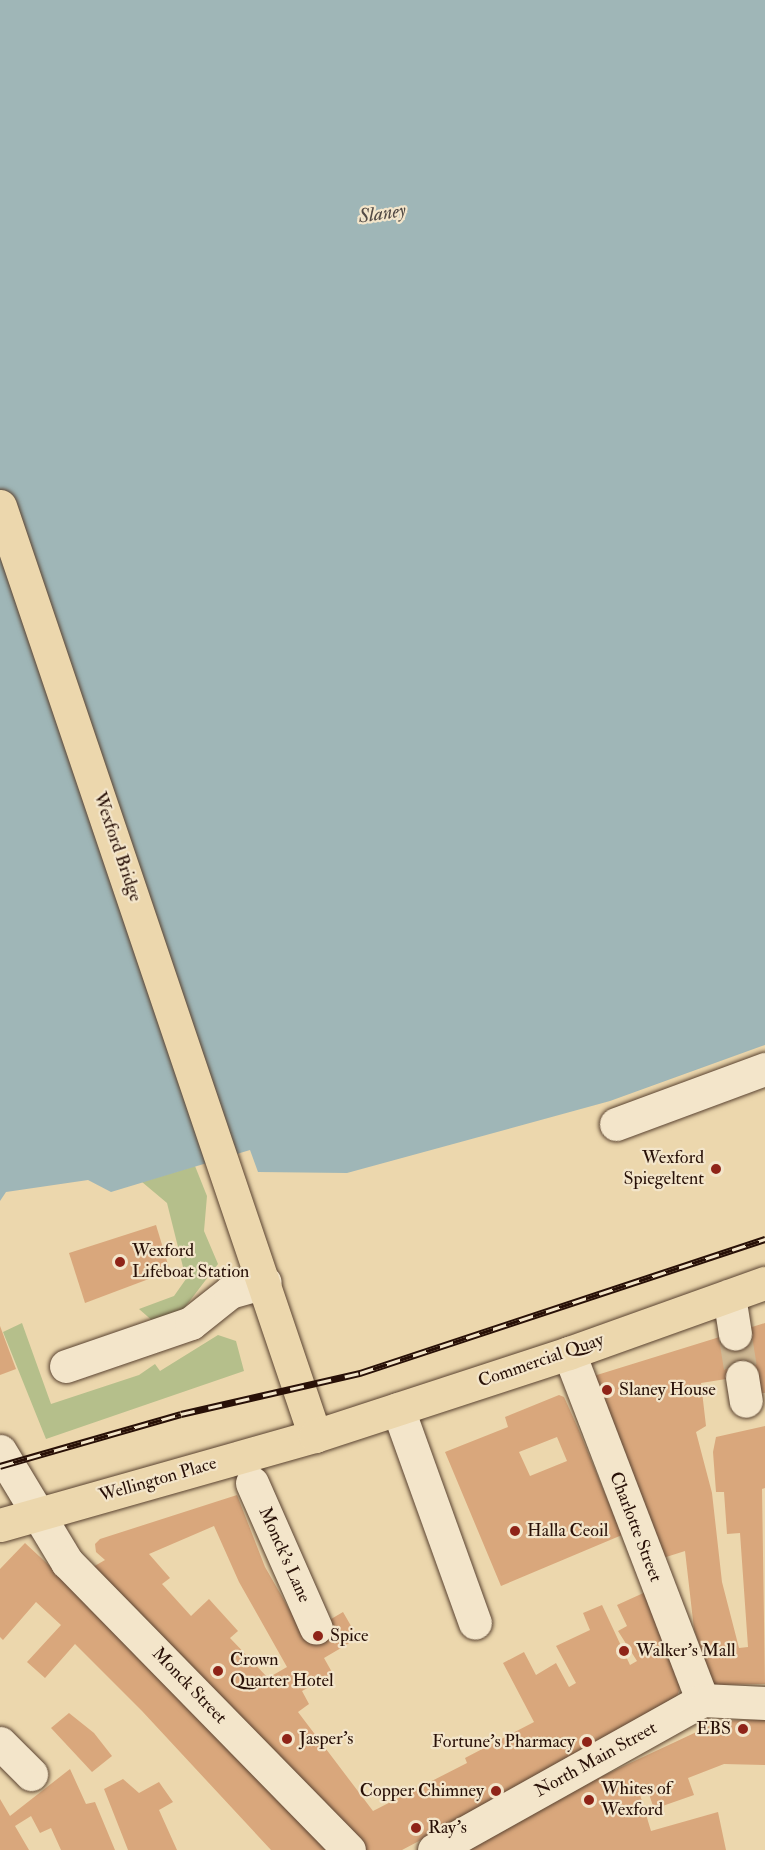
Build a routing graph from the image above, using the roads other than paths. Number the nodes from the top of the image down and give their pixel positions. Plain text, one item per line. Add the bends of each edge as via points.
1 (0, 506) edge
2 (765, 1068) edge
3 (616, 1124) dead end
4 (265, 1282) junction
5 (765, 1283) edge
6 (729, 1296) junction
7 (735, 1334) tunnel mouth
8 (569, 1353) junction
9 (66, 1366) dead end
10 (398, 1408) junction
11 (315, 1436) junction
12 (0, 1451) edge
13 (252, 1483) dead end
14 (41, 1514) junction
15 (0, 1525) edge
16 (476, 1623) dead end
17 (316, 1628) dead end
18 (702, 1700) junction
19 (765, 1703) edge
20 (0, 1743) edge
21 (31, 1773) dead end
22 (349, 1850) edge
23 (434, 1850) edge

1 - 4 main road, Wexford Bridge
2 - 3 street
4 - 9 street via 230,1292 191,1323
4 - 11 main road, Wexford Bridge
5 - 6 main road, Commercial Quay
6 - 7 street
6 - 8 main road, Commercial Quay
8 - 10 main road, Commercial Quay
8 - 18 street, Charlotte Street
10 - 11 main road, Commercial Quay
10 - 16 street
11 - 14 main road, Wellington Place
12 - 14 street, Monck Street via 16,1482
13 - 17 street, Monck's Lane
14 - 15 main road, Wellington Place
14 - 22 street, Monck Street via 67,1562
18 - 19 street
18 - 23 street, North Main Street
20 - 21 street

